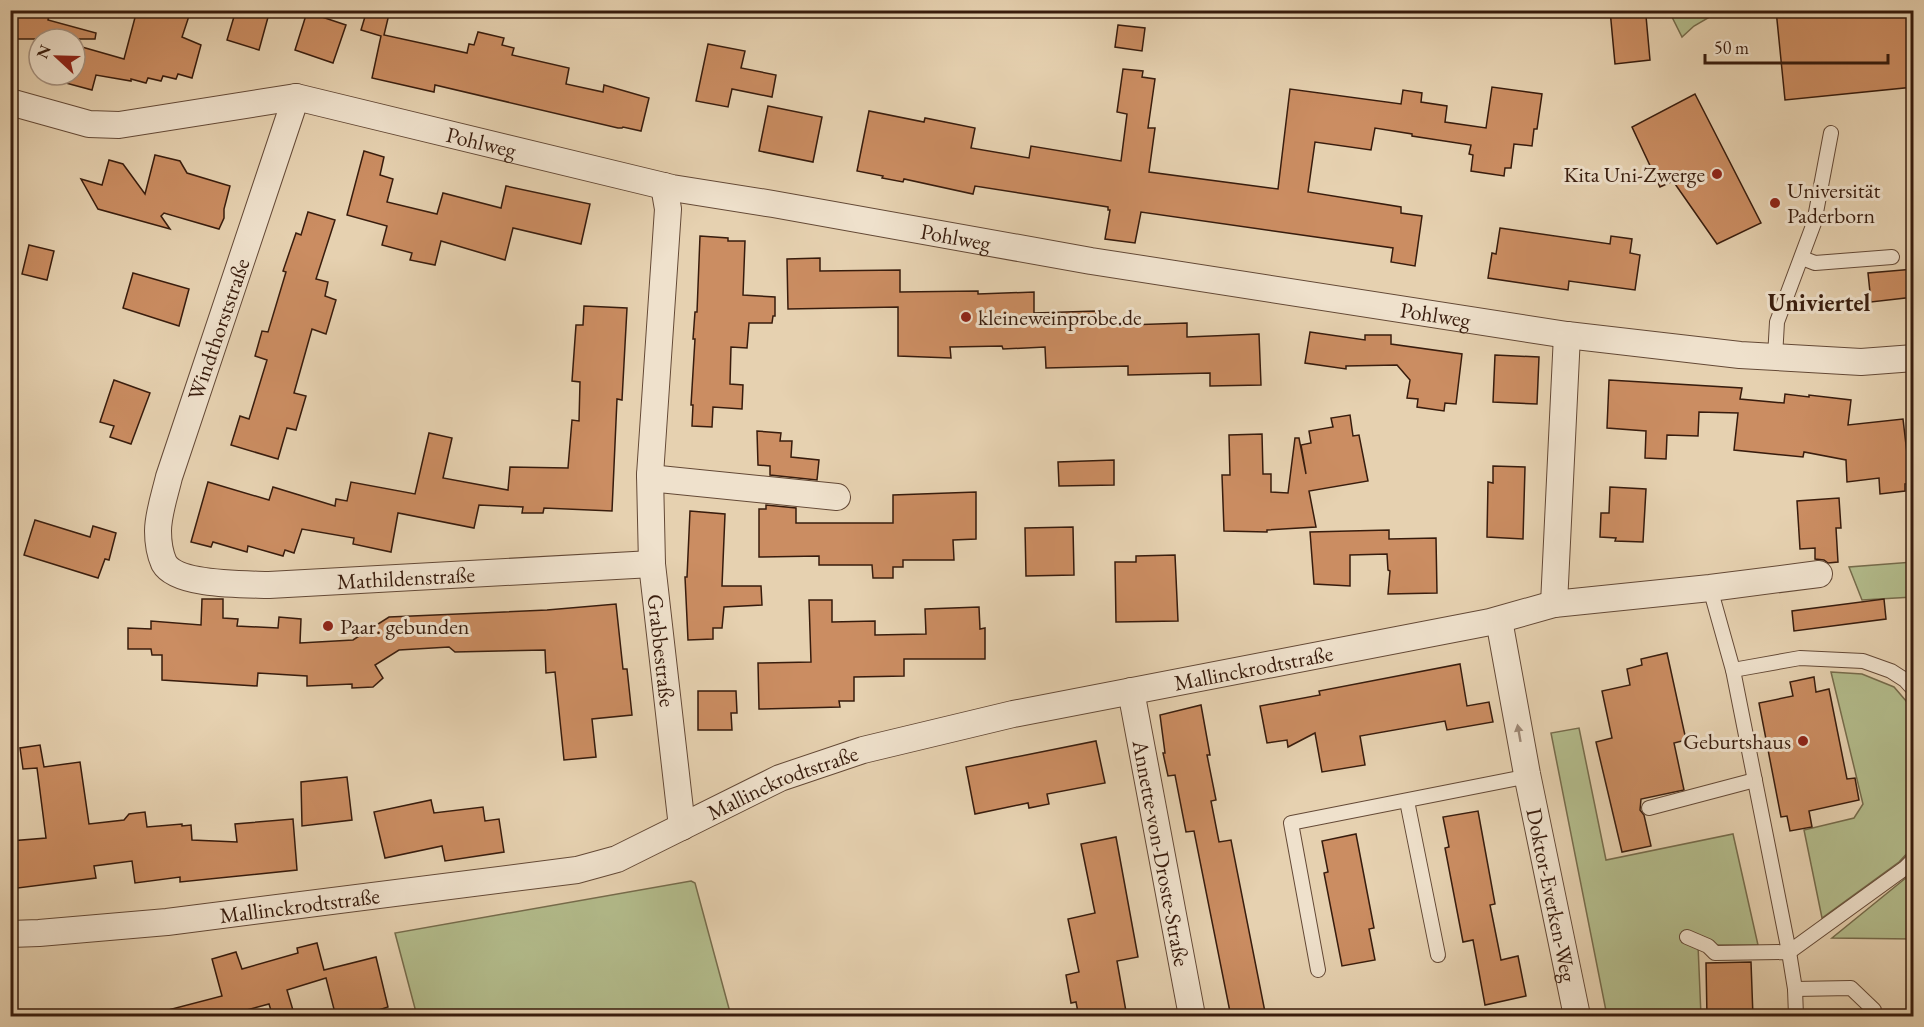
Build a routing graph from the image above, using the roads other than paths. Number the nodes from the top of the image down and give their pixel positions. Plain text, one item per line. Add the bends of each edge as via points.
1 (296, 97) junction
2 (10, 102) edge
3 (1831, 133) dead end
4 (664, 186) junction
5 (1892, 257) dead end
6 (1802, 258) junction
7 (1567, 335) junction
8 (1775, 357) junction
9 (1914, 358) edge
10 (650, 476) junction
11 (837, 497) dead end
12 (165, 564) joint
13 (652, 564) junction
14 (1819, 574) dead end
15 (1710, 588) junction
16 (1554, 604) junction
17 (1499, 620) junction
18 (1734, 670) junction
19 (1914, 690) edge
20 (1131, 691) junction
21 (1527, 774) junction
22 (1755, 780) junction
23 (1407, 801) junction
24 (1649, 808) dead end
25 (682, 827) junction
26 (1914, 859) edge
27 (10, 933) edge
28 (1687, 937) dead end
29 (1789, 952) junction
30 (1438, 955) dead end
31 (1318, 970) dead end
32 (1795, 990) junction
33 (1192, 1017) edge
34 (1577, 1017) edge
35 (1796, 1017) edge
36 (1874, 1017) edge

1 - 2 street, Pohlweg via 119,125 89,124
1 - 4 street, Pohlweg
1 - 12 street, Windthorststraße via 169,477 158,529
3 - 6 lane via 1814,223
4 - 7 street, Pohlweg via 1091,261
4 - 10 street, Grabbestraße via 668,209
5 - 6 lane via 1815,263
6 - 8 lane via 1777,322
7 - 8 street, Pohlweg
7 - 16 street
8 - 9 street, Pohlweg via 1861,362
10 - 11 street
10 - 13 street, Grabbestraße
12 - 13 street, Mathildenstraße via 179,576 269,585
13 - 25 street, Grabbestraße
14 - 15 street, Mallinckrodtstraße
15 - 16 street, Mallinckrodtstraße
15 - 18 lane
16 - 17 street, Mallinckrodtstraße
17 - 20 street, Mallinckrodtstraße
21 -> 17 street, Doktor-Everken-Weg
18 - 19 lane via 1800,658 1863,661 1890,671
18 - 22 lane
20 - 25 street, Mallinckrodtstraße via 863,750 780,778
20 - 33 street, Annette-von-Droste-Straße
21 - 23 lane, Doktor-Everken-Weg
21 - 34 street, Doktor-Everken-Weg
22 - 24 lane
22 - 29 lane
23 - 30 lane
23 - 31 lane, Doktor-Everken-Weg via 1291,823
25 - 27 street, Mallinckrodtstraße via 617,859 576,870 166,922
26 - 29 lane
28 - 29 lane via 1715,953
29 - 32 lane
32 - 35 lane
32 - 36 lane via 1851,988 1874,1010

